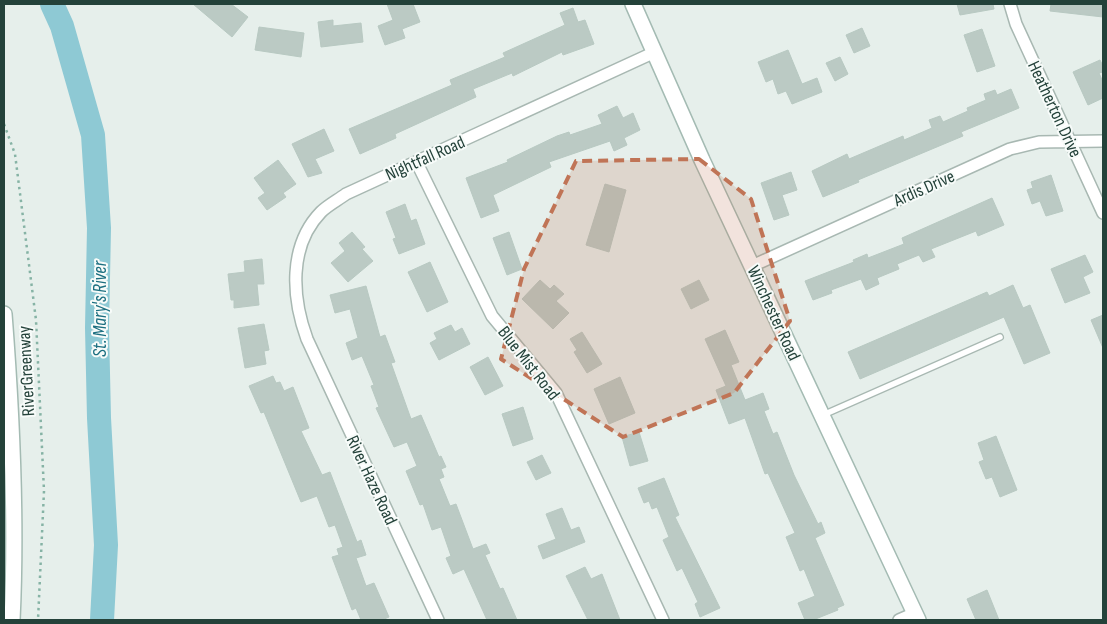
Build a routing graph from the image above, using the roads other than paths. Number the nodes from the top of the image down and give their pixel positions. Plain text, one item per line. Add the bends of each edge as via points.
1 (633, 4) edge
2 (1010, 4) edge
3 (655, 52) junction
4 (1103, 141) edge
5 (1071, 142) junction
6 (417, 162) junction
7 (1103, 213) edge
8 (752, 266) junction
9 (4, 314) edge
10 (1000, 337) dead end
11 (307, 340) joint
12 (823, 415) junction
13 (916, 617) edge
14 (12, 620) edge
15 (438, 620) edge
16 (663, 620) edge
17 (899, 620) edge

1 - 3 street, Winchester Road
2 - 5 street, Heatherton Drive via 1016,24
3 - 6 street, Nightfall Road
3 - 8 street, Winchester Road
4 - 5 street, Ardis Drive
5 - 7 street, Heatherton Drive
5 - 8 street, Ardis Drive via 1039,142 1010,150
6 - 11 street, Nightfall Road via 346,194 322,211 305,232 297,260 296,296
6 - 16 street, Blue Mist Road via 492,316 556,393
8 - 12 street, Winchester Road
9 - 14 street via 14,484
10 - 12 lane
11 - 15 street, River Haze Road
12 - 13 street, Winchester Road
13 - 17 street

